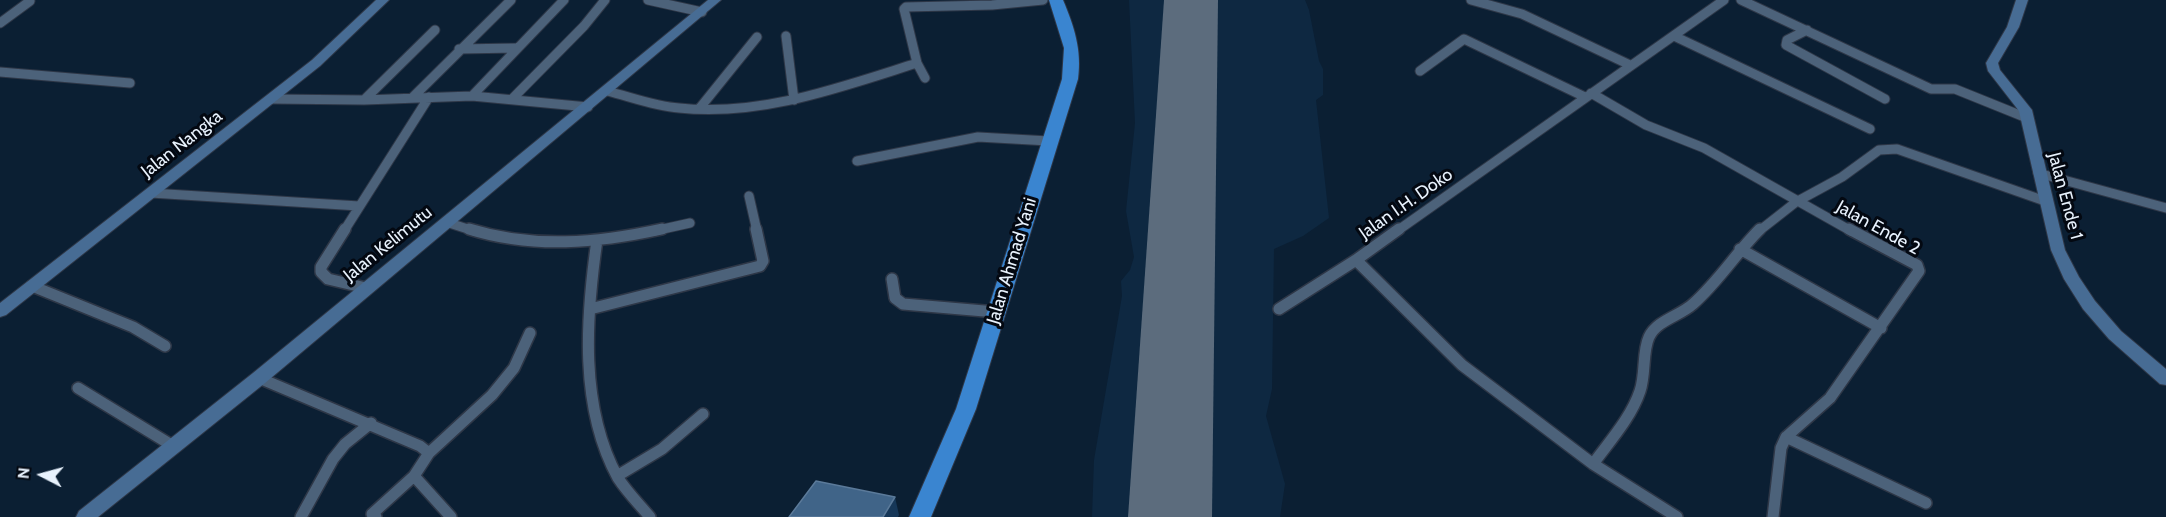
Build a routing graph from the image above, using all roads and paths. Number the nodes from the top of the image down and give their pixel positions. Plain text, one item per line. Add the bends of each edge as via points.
1 (383, 0) edge
2 (511, 0) edge
3 (564, 0) edge
4 (605, 0) edge
5 (648, 0) edge
6 (715, 0) edge
7 (1043, 0) edge
8 (1056, 0) edge
9 (1471, 0) edge
10 (1724, 0) edge
11 (1741, 0) edge
12 (2022, 0) edge
13 (30, 1) edge
14 (702, 12) junction
15 (0, 23) edge
16 (435, 30) dead end
17 (1807, 30) junction
18 (786, 36) dead end
19 (1674, 36) junction
20 (757, 37) dead end
21 (516, 48) junction
22 (459, 50) junction
23 (917, 63) junction
24 (1630, 64) junction
25 (1420, 71) dead end
26 (0, 72) edge
27 (925, 78) dead end
28 (130, 82) dead end
29 (607, 91) junction
30 (1588, 95) junction
31 (472, 96) junction
32 (429, 97) junction
33 (412, 98) junction
34 (513, 98) junction
35 (272, 99) junction
36 (1885, 99) dead end
37 (364, 100) junction
38 (794, 100) junction
39 (588, 107) junction
40 (699, 109) junction
41 (2027, 118) junction
42 (1870, 129) dead end
43 (1049, 141) junction
44 (858, 161) dead end
45 (2038, 173) junction
46 (151, 193) junction
47 (749, 196) dead end
48 (2045, 201) junction
49 (1796, 202) junction
50 (359, 206) junction
51 (2166, 208) edge
52 (446, 222) junction
53 (690, 224) dead end
54 (597, 240) junction
55 (1740, 249) junction
56 (1356, 260) junction
57 (892, 279) dead end
58 (32, 286) junction
59 (366, 288) junction
60 (590, 309) junction
61 (1279, 309) dead end
62 (0, 311) edge
63 (996, 312) junction
64 (1881, 328) junction
65 (530, 333) dead end
66 (165, 346) dead end
67 (259, 378) junction
68 (2166, 380) edge
69 (78, 388) dead end
70 (703, 414) dead end
71 (370, 423) junction
72 (1786, 437) junction
73 (174, 446) junction
74 (429, 453) junction
75 (1593, 464) junction
76 (414, 476) junction
77 (618, 476) junction
78 (1926, 503) dead end
79 (85, 517) edge
80 (301, 517) edge
81 (376, 517) edge
82 (451, 517) edge
83 (650, 517) edge
84 (920, 517) edge
85 (1677, 517) edge
86 (1773, 517) edge

1 - 35 street, Jalan Nangka
2 - 22 street
3 - 21 street
4 - 34 street
5 - 14 street
6 - 14 street, Jalan Kelimutu
7 - 23 street via 906,7
8 - 43 highway, Jalan Ahmad Yani via 1070,36 1073,57 1070,79
9 - 24 street via 1522,14
10 - 19 street, Jalan I.H. Doko
11 - 17 street
12 - 41 street, Jalan Ende 1 via 2013,27 1992,63
13 - 15 street
14 - 29 street, Jalan Kelimutu
16 - 37 street
17 - 36 street via 1787,40 1786,45
17 - 41 street via 1931,89 1955,89
18 - 38 street
19 - 24 street, Jalan I.H. Doko
19 - 42 street
20 - 40 street
21 - 22 street
21 - 31 street
22 - 33 street
23 - 27 street
23 - 38 street
24 - 30 street, Jalan I.H. Doko
25 - 30 street, Jalan Ende 2 via 1464,39
26 - 28 street
29 - 39 street, Jalan Kelimutu
29 - 40 street via 660,105
30 - 49 street, Jalan Ende 2 via 1646,125 1704,148
30 - 56 street, Jalan I.H. Doko
31 - 32 street
31 - 34 street
32 - 33 street
32 - 50 street
33 - 37 street
34 - 39 street
35 - 37 street
35 - 46 street, Jalan Nangka
38 - 40 street via 752,107
39 - 52 street, Jalan Kelimutu
41 - 45 street, Jalan Ende 1
43 - 44 street via 964,139
43 - 63 highway, Jalan Ahmad Yani
45 - 48 street, Jalan Ende 1
45 - 51 street
46 - 50 street
46 - 58 street, Jalan Nangka
47 - 60 street via 763,261 760,266
48 - 49 street via 1886,148
48 - 68 street, Jalan Ende 1 via 2058,250 2089,305 2115,335
49 - 55 street
49 - 64 street, Jalan Ende 2 via 1917,265 1919,271
50 - 59 street via 321,272 328,279
52 - 54 street via 506,239
52 - 59 street, Jalan Kelimutu
53 - 54 street
54 - 60 street
55 - 64 street
55 - 75 street via 1721,277 1649,337 1640,391
56 - 61 street
56 - 75 street, Jalan I.H. Doko via 1462,365
57 - 63 street via 895,298 903,304
58 - 62 street, Jalan Nangka
58 - 66 street via 133,327
59 - 67 street, Jalan Kelimutu
60 - 77 street via 588,340 595,405 600,431
63 - 84 highway, Jalan Ahmad Yani via 966,409
64 - 72 street, Jalan Ende 2 via 1830,398
65 - 74 street via 514,368 492,395
67 - 71 street
67 - 73 street, Jalan Kelimutu
69 - 73 street
70 - 77 street via 670,444
71 - 74 street
71 - 80 street via 333,459
72 - 78 street
72 - 86 street via 1781,448
73 - 79 street, Jalan Kelimutu
74 - 76 street
75 - 85 street, Jalan I.H. Doko
76 - 81 street via 372,514
76 - 82 street
77 - 83 street

